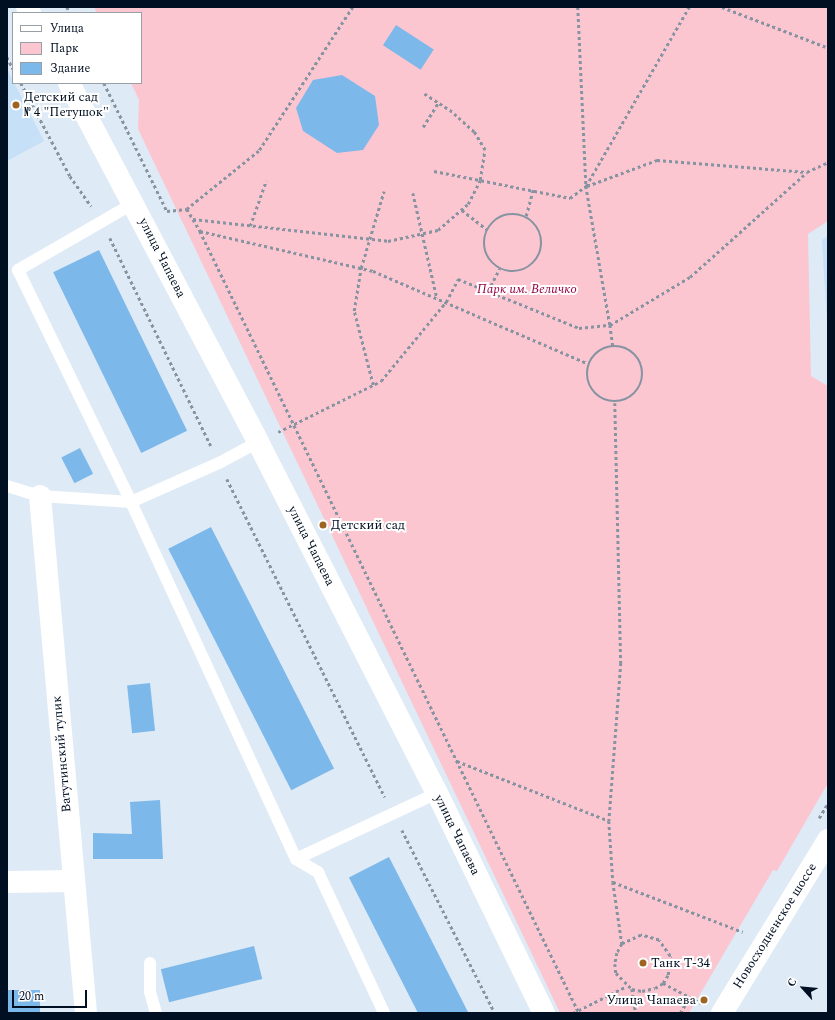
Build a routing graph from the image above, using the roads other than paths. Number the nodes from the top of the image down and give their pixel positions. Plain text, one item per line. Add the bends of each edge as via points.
1 (69, 84) edge
2 (134, 203) junction
3 (258, 442) junction
4 (7, 486) edge
5 (40, 496) junction
6 (132, 502) junction
7 (436, 793) junction
8 (828, 840) edge
9 (296, 860) junction
10 (73, 881) junction
11 (7, 882) edge
12 (150, 963) dead end
13 (714, 1009) edge
14 (86, 1013) edge
15 (156, 1013) edge
16 (384, 1013) edge
17 (544, 1013) edge

1 - 2 street, улица Чапаева
2 - 3 street, улица Чапаева
2 - 6 lane via 18,270
3 - 6 lane via 219,463
3 - 7 street, улица Чапаева
4 - 5 lane
5 - 6 lane
5 - 10 street, Ватутинский тупик
6 - 9 lane
7 - 9 lane
7 - 17 street, улица Чапаева
8 - 13 street, Новосходненское шоссе
9 - 16 lane via 318,872
10 - 11 street
10 - 14 street, Ватутинский тупик
12 - 15 lane via 150,992

